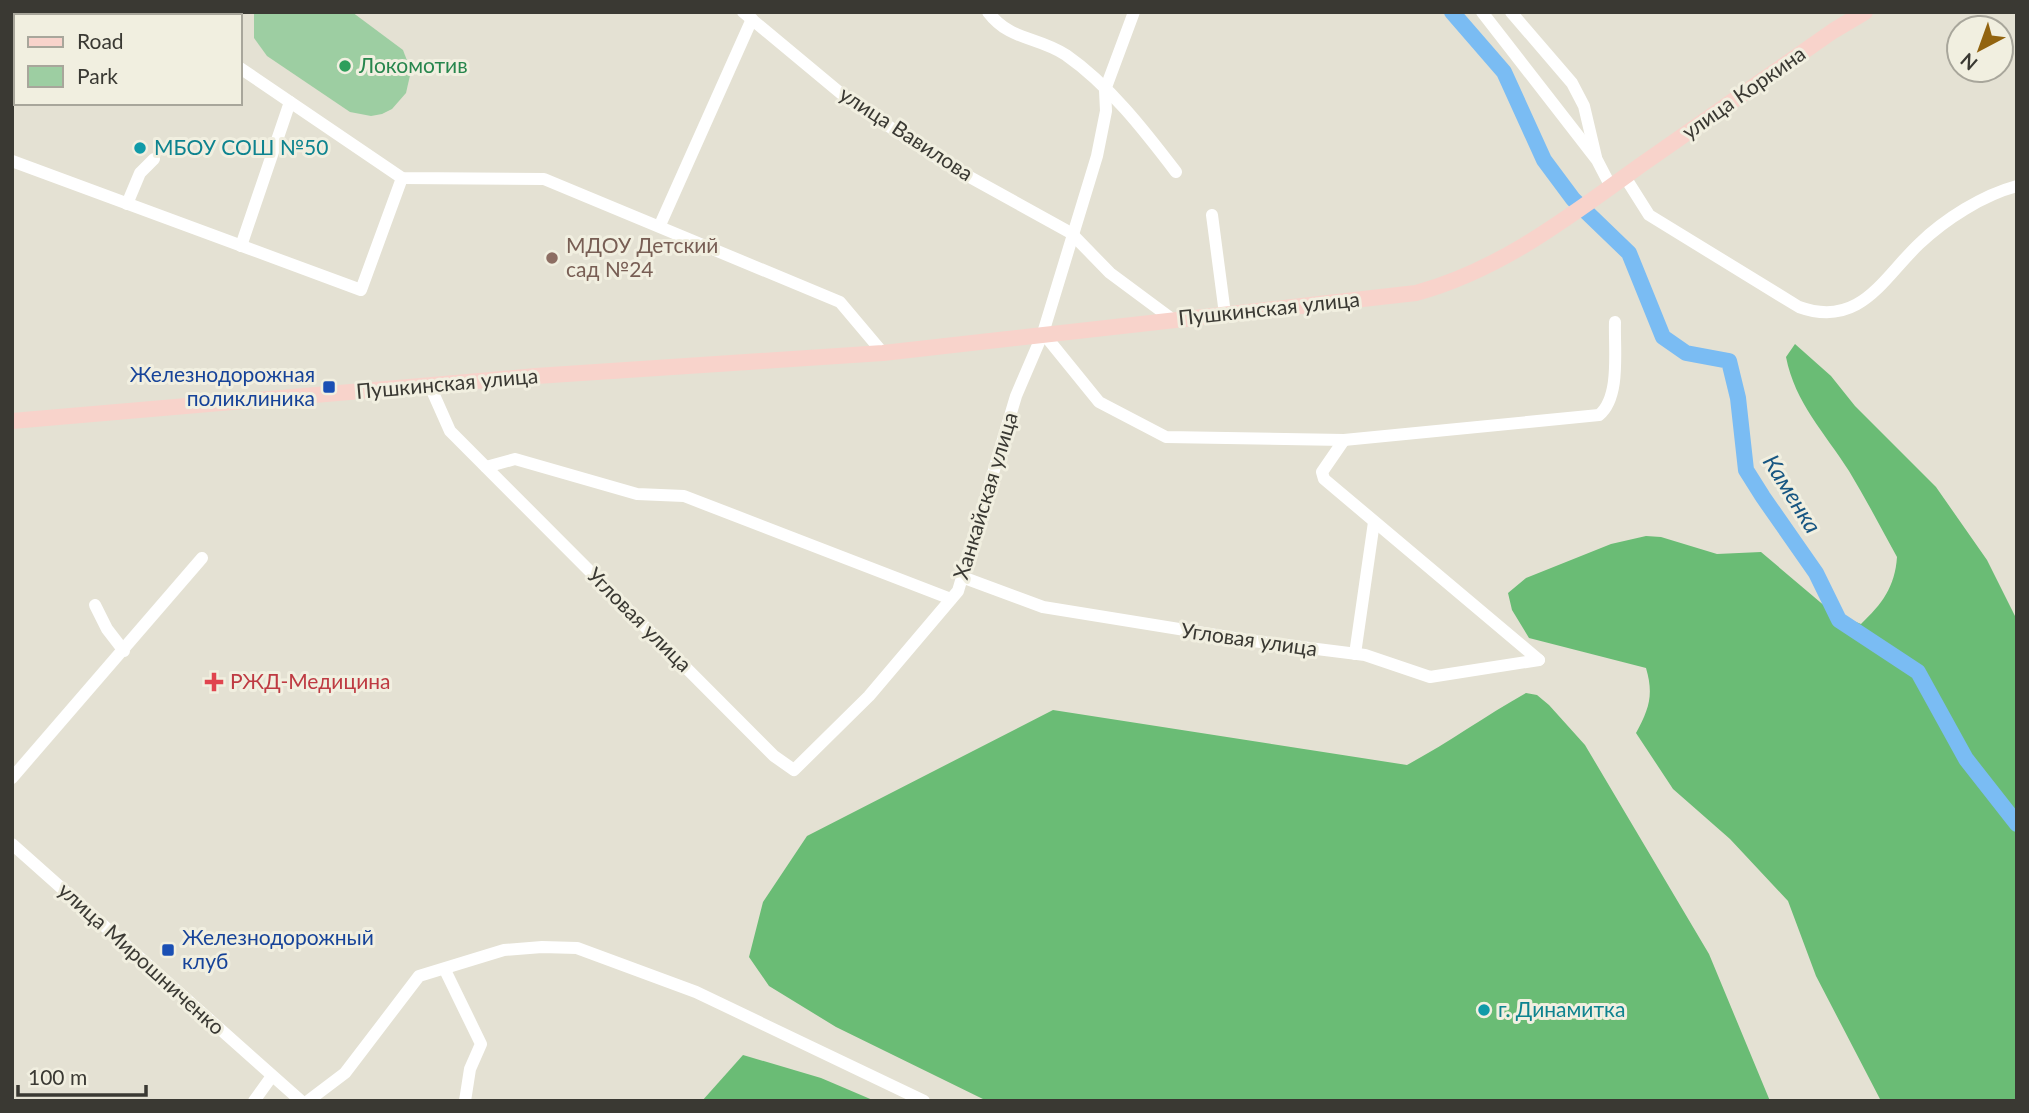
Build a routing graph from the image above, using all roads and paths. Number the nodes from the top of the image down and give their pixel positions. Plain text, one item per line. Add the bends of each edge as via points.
1 (988, 12) edge
2 (1134, 12) edge
3 (1482, 12) edge
4 (1511, 12) edge
5 (1865, 12) edge
6 (748, 16) edge
7 (242, 69) edge
8 (1105, 90) junction
9 (290, 102) junction
10 (154, 159) dead end
11 (1597, 160) junction
12 (12, 161) edge
13 (1176, 172) dead end
14 (1625, 177) junction
15 (402, 178) junction
16 (2017, 186) edge
17 (1605, 191) junction
18 (127, 204) junction
19 (1212, 215) dead end
20 (660, 225) junction
21 (1071, 233) junction
22 (241, 246) junction
23 (1225, 314) junction
24 (1172, 319) junction
25 (1615, 322) dead end
26 (1043, 333) junction
27 (883, 353) junction
28 (430, 386) junction
29 (12, 421) edge
30 (1344, 440) junction
31 (486, 467) junction
32 (1374, 522) junction
33 (202, 558) dead end
34 (962, 577) junction
35 (951, 599) junction
36 (95, 605) dead end
37 (124, 651) junction
38 (1355, 654) junction
39 (794, 770) joint
40 (12, 778) edge
41 (12, 844) edge
42 (445, 970) junction
43 (272, 1076) junction
44 (254, 1101) edge
45 (301, 1101) edge
46 (308, 1101) edge
47 (465, 1101) edge
48 (924, 1101) edge

1 - 8 street via 1012,34 1043,41 1066,55
2 - 8 street
3 - 11 street
4 - 11 street via 1572,83 1584,106
5 - 14 main road, улица Коркина
6 - 20 street, улица Вавилова
6 - 21 street, улица Вавилова via 850,101 948,165
7 - 9 street
8 - 13 street
8 - 21 street via 1106,111 1097,156
9 - 15 street
9 - 22 street
10 - 18 street via 140,173
11 - 17 street
12 - 18 street
14 - 16 street via 1649,215 1816,313 1844,310 1876,293 1920,243 1989,196
14 - 17 main road, Пушкинская улица
15 - 20 street via 544,179
15 - 22 street via 361,290
17 - 23 main road, Пушкинская улица via 1491,267 1453,283 1416,293
18 - 22 street
19 - 23 street
20 - 27 street via 841,302
21 - 24 street, улица Вавилова via 1110,272
21 - 26 street, Ханкайская улица
23 - 24 main road, Пушкинская улица
24 - 26 main road, Пушкинская улица
25 - 30 street via 1610,402 1599,415
26 - 27 main road, Пушкинская улица
26 - 30 street via 1099,401 1166,437
26 - 34 street, Ханкайская улица via 1016,396
27 - 28 main road, Пушкинская улица
28 - 29 main road, Пушкинская улица
28 - 31 street, Угловая улица via 450,431
30 - 32 street via 1321,476
31 - 35 street via 515,458 637,495 684,496
31 - 39 street, Угловая улица via 774,756
32 - 38 street
32 - 38 street, Угловая улица via 1539,660 1430,677
33 - 37 street
34 - 35 street, Ханкайская улица
34 - 38 street, Угловая улица via 1043,607
35 - 39 street, Ханкайская улица via 869,696
36 - 37 street
37 - 40 street
41 - 43 street, улица Мирошниченко
42 - 46 street via 419,976 345,1073
42 - 47 street via 481,1045 470,1069
42 - 48 street via 504,950 577,948 696,992
43 - 44 street
43 - 45 street, улица Мирошниченко

